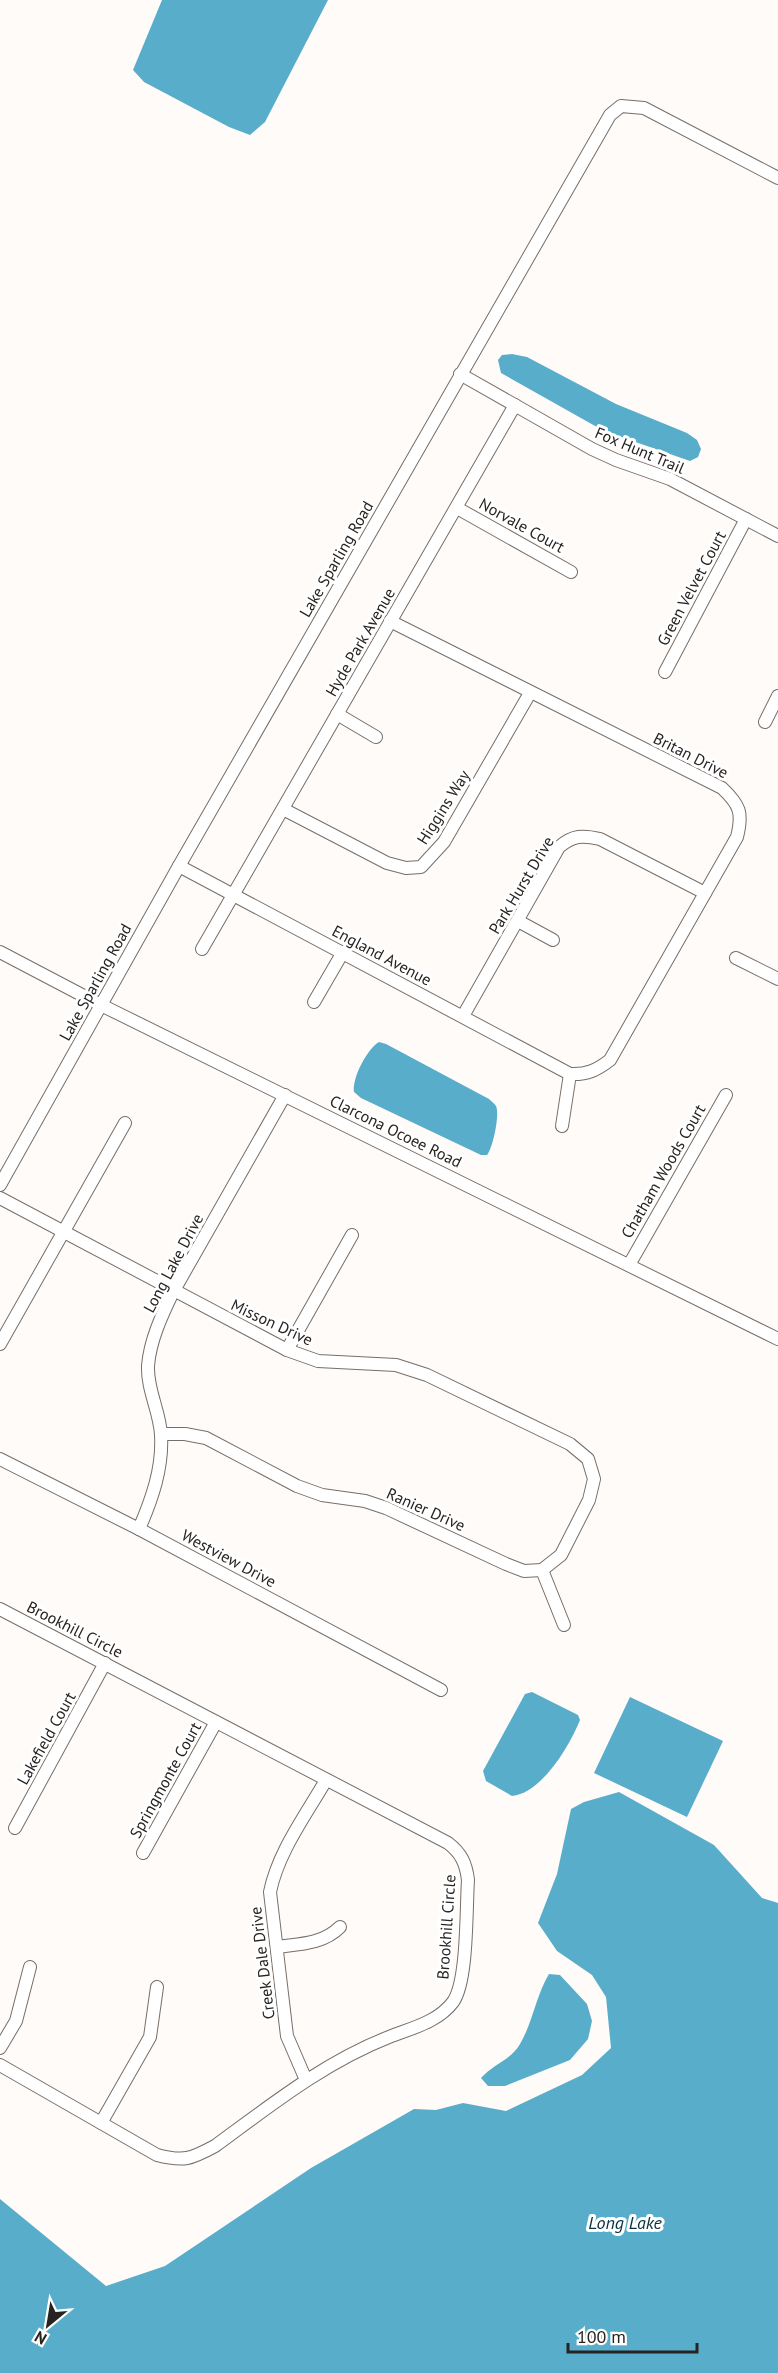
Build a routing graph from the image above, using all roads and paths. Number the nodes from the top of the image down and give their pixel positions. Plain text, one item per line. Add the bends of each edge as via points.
1 (778, 178) edge
2 (460, 374) junction
3 (514, 405) junction
4 (457, 508) junction
5 (746, 519) junction
6 (778, 536) edge
7 (571, 572) dead end
8 (390, 621) junction
9 (665, 672) dead end
10 (530, 693) junction
11 (778, 696) edge
12 (338, 714) junction
13 (765, 722) dead end
14 (376, 737) dead end
15 (283, 809) junction
16 (178, 866) junction
17 (705, 893) junction
18 (233, 894) junction
19 (518, 921) junction
20 (553, 940) dead end
21 (202, 949) dead end
22 (0, 952) edge
23 (343, 952) junction
24 (736, 958) dead end
25 (778, 979) edge
26 (314, 1002) dead end
27 (101, 1005) junction
28 (463, 1016) junction
29 (570, 1074) junction
30 (285, 1095) junction
31 (726, 1095) dead end
32 (124, 1123) dead end
33 (562, 1126) dead end
34 (0, 1185) edge
35 (0, 1198) edge
36 (63, 1233) junction
37 (352, 1235) dead end
38 (629, 1265) junction
39 (173, 1292) junction
40 (778, 1339) edge
41 (0, 1344) edge
42 (287, 1350) junction
43 (161, 1434) junction
44 (0, 1459) edge
45 (139, 1529) junction
46 (542, 1570) junction
47 (0, 1609) edge
48 (564, 1624) dead end
49 (105, 1663) junction
50 (441, 1690) dead end
51 (216, 1722) junction
52 (326, 1780) junction
53 (15, 1828) dead end
54 (143, 1853) dead end
55 (340, 1927) dead end
56 (277, 1947) junction
57 (30, 1967) dead end
58 (157, 1987) dead end
59 (0, 2048) edge
60 (0, 2065) edge
61 (306, 2080) junction
62 (101, 2122) junction

1 - 2 street, Lake Sparling Road via 644,108 621,106 610,115
2 - 3 street, Fox Hunt Trail
2 - 16 street, Lake Sparling Road
3 - 4 street, Hyde Park Avenue
3 - 5 street, Fox Hunt Trail via 592,449 670,479
4 - 7 street, Norvale Court
4 - 8 street, Hyde Park Avenue
5 - 6 street, Fox Hunt Trail
5 - 9 street, Green Velvet Court
8 - 10 street, Britan Drive
8 - 12 street, Hyde Park Avenue
10 - 15 street, Higgins Way via 444,842 421,867 387,863
10 - 17 street, Britan Drive via 722,788 735,800 742,819 737,837
11 - 13 street
12 - 14 street
12 - 15 street, Hyde Park Avenue
15 - 18 street, Hyde Park Avenue
16 - 18 street, England Avenue
16 - 27 street, Lake Sparling Road
17 - 19 street, Park Hurst Drive via 600,839 569,838 559,848
17 - 29 street, Britan Drive via 610,1060 595,1071
18 - 21 street, Hyde Park Avenue
18 - 23 street, England Avenue
19 - 20 street
19 - 28 street, Park Hurst Drive
22 - 27 street, Clarcona Ocoee Road
23 - 26 street
23 - 28 street, England Avenue
24 - 25 street
27 - 30 street, Clarcona Ocoee Road
27 - 34 street, Lake Sparling Road
28 - 29 street, England Avenue
29 - 33 street
30 - 38 street, Clarcona Ocoee Road
30 - 39 street, Long Lake Drive
31 - 38 street, Chatham Woods Court
32 - 36 street
35 - 36 street, Misson Drive
36 - 39 street, Misson Drive
36 - 41 street
37 - 42 street
38 - 40 street, Clarcona Ocoee Road
39 - 42 street, Misson Drive
39 - 43 street, Long Lake Drive via 161,1318 148,1368
42 - 46 street, Misson Drive via 318,1361 396,1365 427,1375 579,1451 588,1459 594,1479 589,1500 561,1555
43 - 45 street, Long Lake Drive via 152,1499
43 - 46 street, Ranier Drive via 207,1438 322,1496 365,1501 386,1508 506,1564 524,1571
44 - 45 street, Westview Drive
45 - 50 street, Westview Drive
46 - 48 street
47 - 49 street, Brookhill Circle
49 - 51 street, Brookhill Circle
49 - 53 street, Lakefield Court
51 - 52 street, Brookhill Circle
51 - 54 street, Springmonte Court
52 - 56 street, Creek Dale Drive via 274,1875 270,1892
52 - 61 street, Brookhill Circle via 448,1843 458,1851 468,1880 461,1983 453,2001 438,2017 358,2049
55 - 56 street via 331,1937
56 - 61 street, Creek Dale Drive via 287,2036
57 - 59 street via 16,2021
58 - 62 street via 150,2037
60 - 62 street, Brookhill Circle
61 - 62 street, Brookhill Circle via 215,2146 178,2160 157,2155

